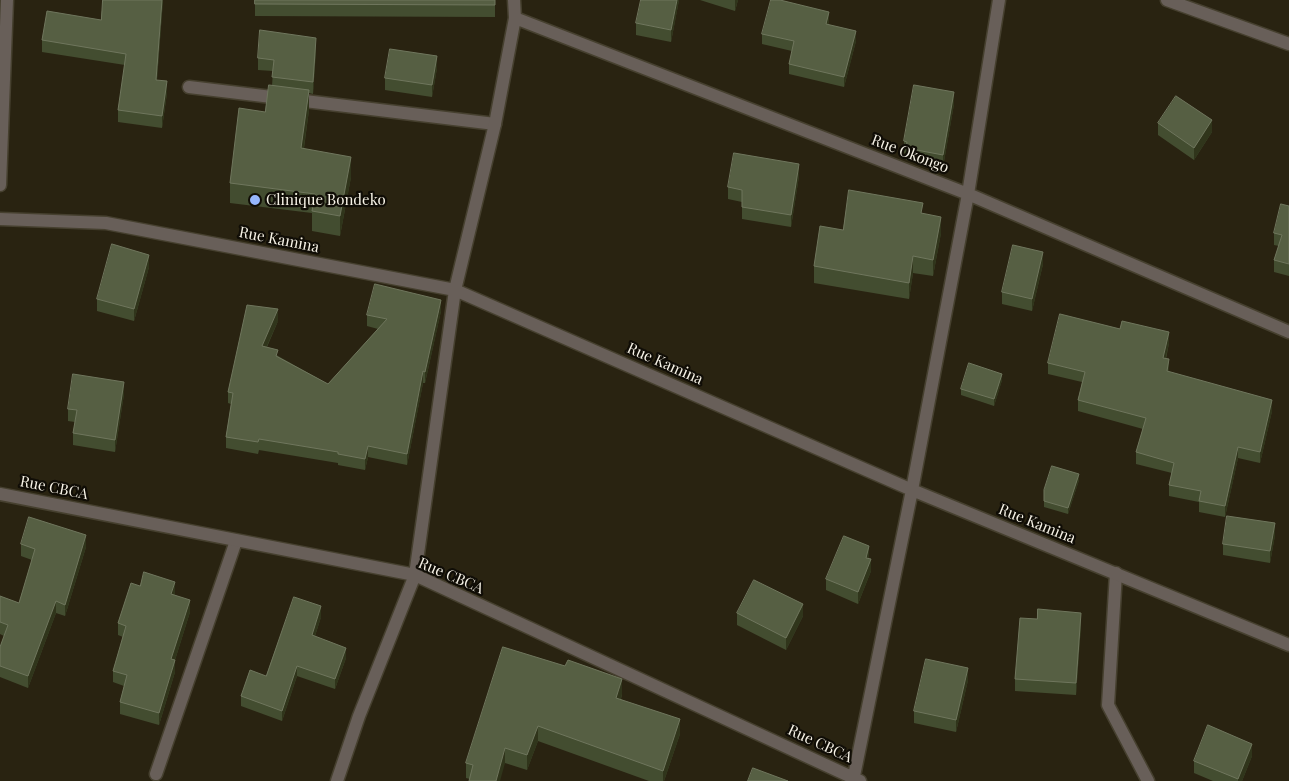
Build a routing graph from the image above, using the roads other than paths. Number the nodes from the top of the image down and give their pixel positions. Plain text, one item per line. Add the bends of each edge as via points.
1 (7, 0) edge
2 (514, 0) edge
3 (999, 0) edge
4 (1167, 0) edge
5 (515, 18) junction
6 (1289, 44) edge
7 (189, 87) dead end
8 (495, 124) junction
9 (0, 185) edge
10 (968, 194) junction
11 (0, 219) edge
12 (456, 290) junction
13 (1289, 332) edge
14 (912, 490) junction
15 (0, 494) edge
16 (236, 541) junction
17 (1116, 573) junction
18 (415, 576) junction
19 (1289, 645) edge
20 (156, 774) dead end
21 (856, 780) edge
22 (337, 781) edge
23 (1148, 781) edge

1 - 9 street
2 - 5 street
3 - 10 street
4 - 6 street
5 - 8 street
5 - 10 street, Rue Okongo
7 - 8 street
8 - 12 street
10 - 13 street, Rue Okongo
10 - 14 street
11 - 12 street, Rue Kamina via 106,223
12 - 14 street, Rue Kamina
12 - 18 street
14 - 17 street, Rue Kamina
14 - 21 street
15 - 16 street, Rue CBCA
16 - 18 street, Rue CBCA
16 - 20 street
17 - 19 street, Rue Kamina
17 - 23 street via 1108,705
18 - 21 street, Rue CBCA
18 - 22 street via 359,716

